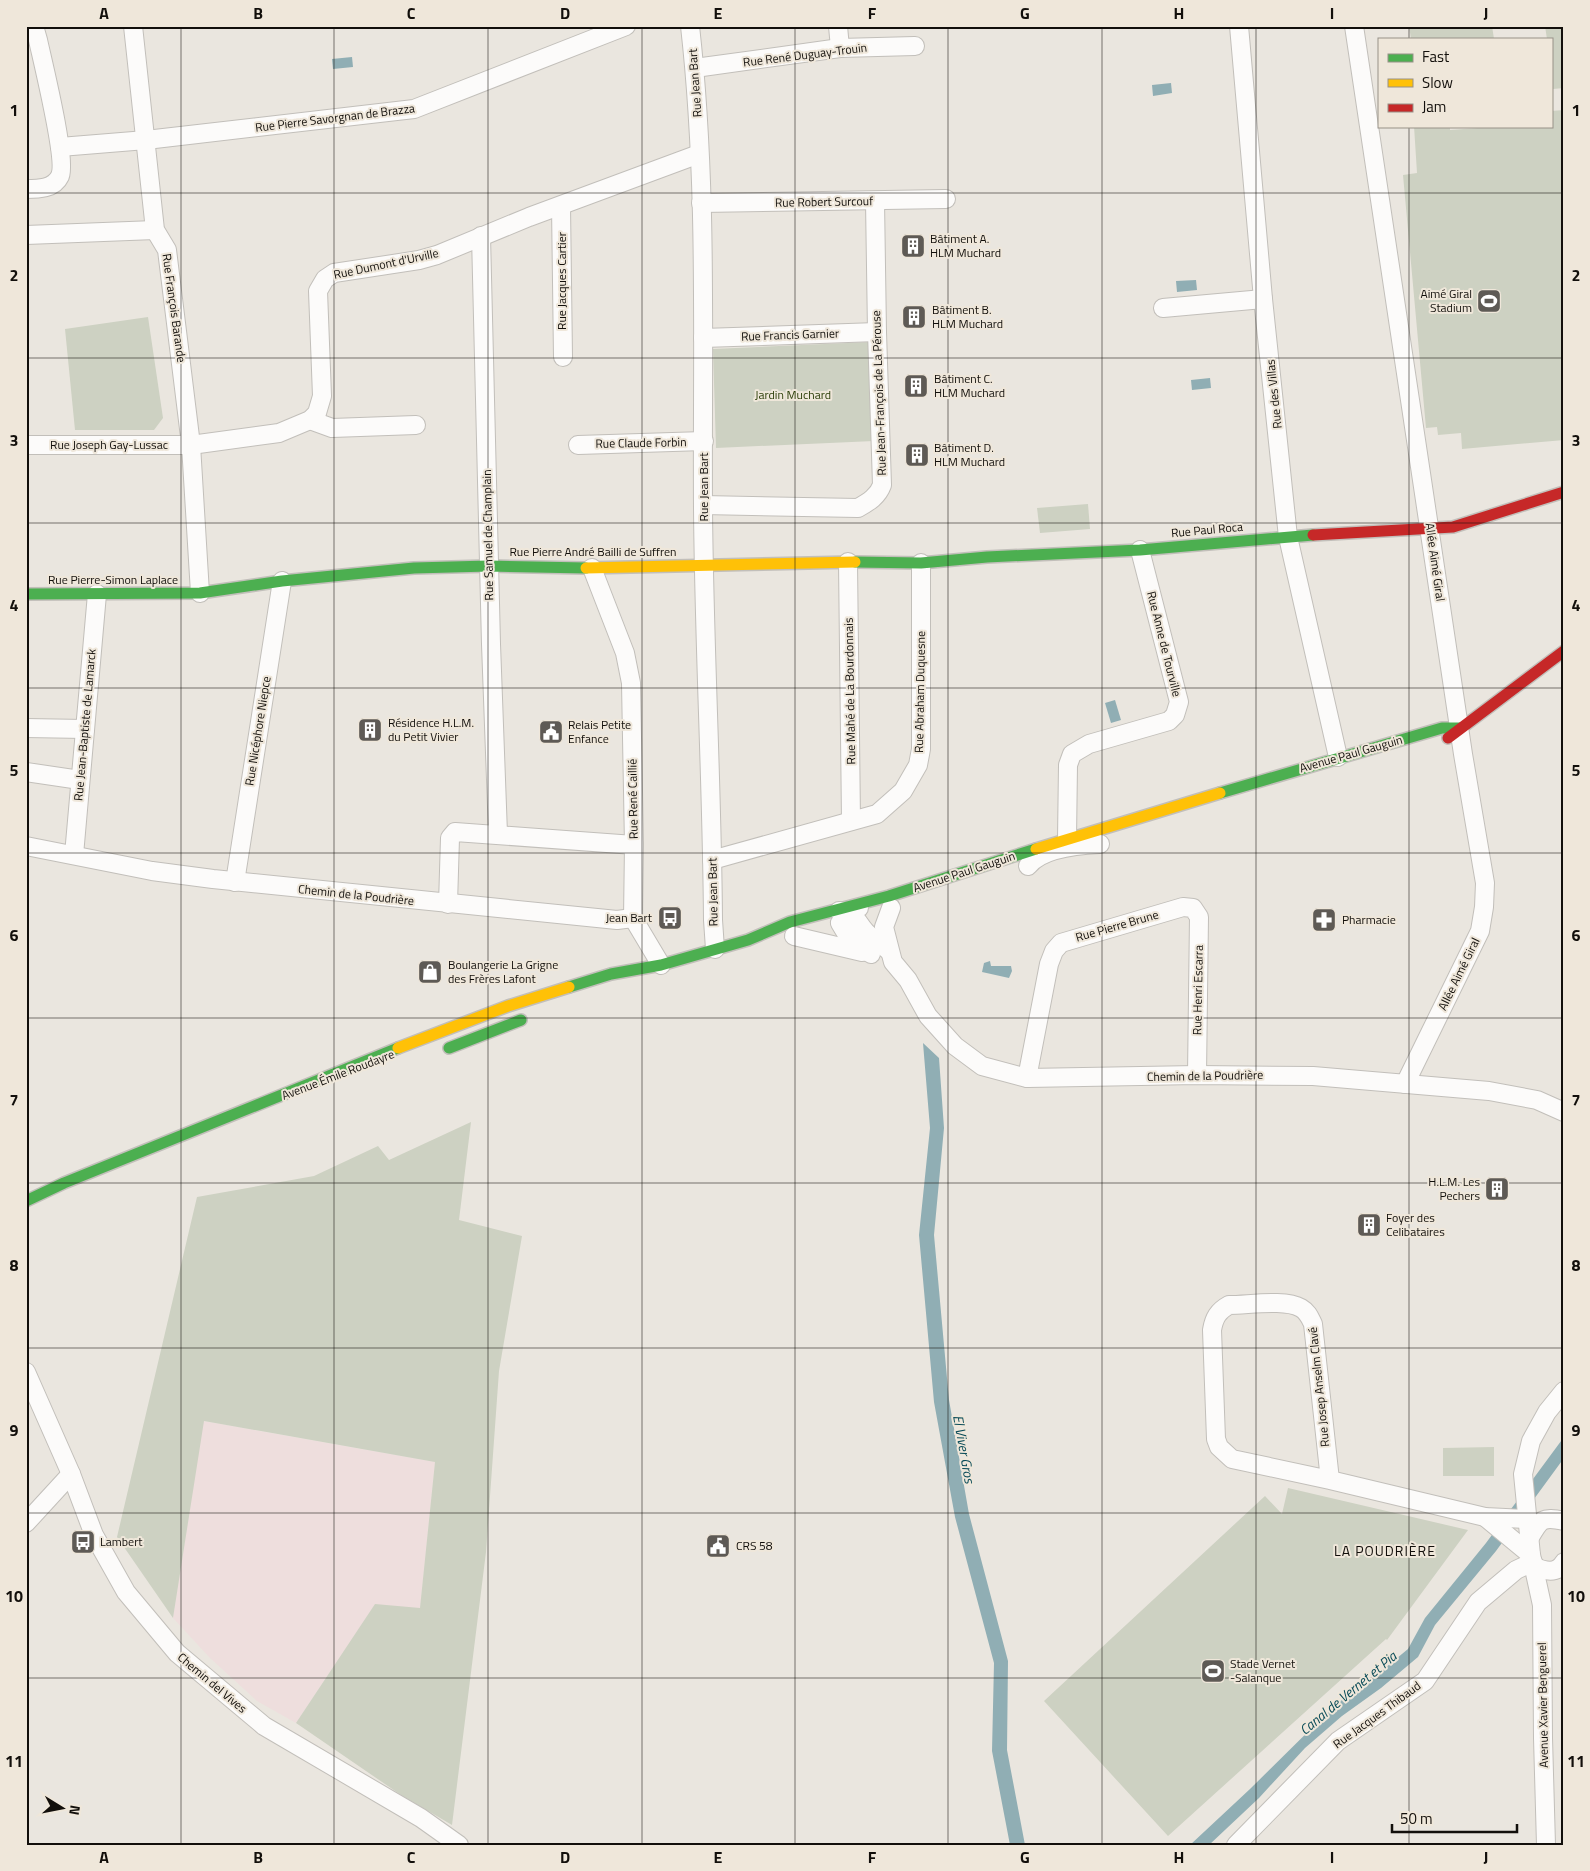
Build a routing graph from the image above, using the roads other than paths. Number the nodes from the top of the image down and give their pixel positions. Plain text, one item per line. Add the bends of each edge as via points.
1 (34, 26) edge
2 (133, 26) edge
3 (626, 26) edge
4 (690, 26) edge
5 (838, 26) edge
6 (1239, 26) edge
7 (1354, 26) edge
8 (916, 46) dead end
9 (840, 48) junction
10 (695, 68) junction
11 (146, 140) junction
12 (60, 147) junction
13 (699, 154) junction
14 (26, 189) edge
15 (946, 199) dead end
16 (875, 201) junction
17 (701, 203) junction
18 (561, 206) junction
19 (154, 230) junction
20 (26, 234) edge
21 (481, 236) junction
22 (1262, 300) junction
23 (1163, 308) dead end
24 (877, 332) junction
25 (703, 338) junction
26 (563, 357) dead end
27 (310, 420) junction
28 (416, 425) dead end
29 (704, 441) junction
30 (26, 445) edge
31 (191, 445) junction
32 (578, 445) dead end
33 (1564, 492) edge
34 (703, 505) junction
35 (1430, 527) junction
36 (1288, 537) junction
37 (1140, 550) junction
38 (987, 558) joint
39 (848, 562) junction
40 (921, 563) junction
41 (704, 565) junction
42 (489, 566) junction
43 (592, 568) junction
44 (282, 581) junction
45 (200, 593) junction
46 (26, 594) edge
47 (97, 594) junction
48 (1564, 651) edge
49 (26, 728) edge
50 (1460, 728) junction
51 (85, 729) junction
52 (1435, 743) dead end
53 (1398, 753) dead end
54 (1338, 757) junction
55 (26, 772) edge
56 (80, 780) junction
57 (1232, 802) dead end
58 (852, 821) junction
59 (498, 834) junction
60 (1068, 842) junction
61 (1105, 843) joint
62 (634, 845) junction
63 (26, 846) edge
64 (74, 855) junction
65 (712, 860) junction
66 (1023, 868) joint
67 (235, 882) junction
68 (894, 903) junction
69 (448, 904) junction
70 (1193, 908) joint
71 (633, 918) junction
72 (846, 918) junction
73 (794, 936) junction
74 (748, 940) junction
75 (715, 949) junction
76 (871, 954) junction
77 (891, 956) junction
78 (661, 965) junction
79 (623, 983) dead end
80 (528, 1017) dead end
81 (442, 1050) dead end
82 (1196, 1075) junction
83 (1027, 1078) junction
84 (1405, 1084) junction
85 (1564, 1112) edge
86 (26, 1200) edge
87 (28, 1377) edge
88 (1564, 1391) edge
89 (70, 1474) junction
90 (1330, 1480) junction
91 (1485, 1517) junction
92 (1526, 1518) junction
93 (1564, 1521) edge
94 (26, 1523) edge
95 (1532, 1555) junction
96 (1564, 1562) edge
97 (459, 1845) edge
98 (1236, 1845) edge
99 (1546, 1845) edge

1 - 12 street
2 - 11 street, Rue François Barande
3 - 11 street, Rue Pierre Savorgnan de Brazza via 414,110
4 - 10 street, Rue Jean Bart
5 - 9 street
6 - 22 street, Rue des Villas
7 - 35 street, Allée Aimé Giral
8 - 9 street, Rue René Duguay-Trouin
9 - 10 street, Rue René Duguay-Trouin
10 - 13 street, Rue Jean Bart
11 - 12 street, Rue Pierre Savorgnan de Brazza
11 - 19 street, Rue François Barande
12 - 14 street via 62,166 56,182
13 - 17 street, Rue Jean Bart
13 - 18 street, Rue Dumont d'Urville
15 - 16 street, Rue Robert Surcouf
16 - 17 street, Rue Robert Surcouf
16 - 24 street, Rue Jean-François de La Pérouse
17 - 25 street, Rue Jean Bart
18 - 21 street, Rue Dumont d'Urville
18 - 26 street, Rue Jacques Cartier
19 - 20 street
19 - 31 street, Rue François Barande via 167,250
21 - 27 street, Rue Dumont d'Urville via 419,260 334,273 325,279 318,290 322,396 317,413
21 - 42 street, Rue Samuel de Champlain
22 - 23 street
22 - 36 street, Rue des Villas
24 - 25 street, Rue Francis Garnier
24 - 34 street, Rue Jean-François de La Pérouse via 882,485 870,502 858,508
25 - 29 street, Rue Jean Bart
27 - 28 street via 332,428
27 - 31 street via 279,433
29 - 32 street, Rue Claude Forbin
29 - 34 street, Rue Jean Bart
30 - 31 street, Rue Joseph Gay-Lussac
31 - 45 street, Rue François Barande
33 - 35 street, Rue Paul Roca via 1453,527
34 - 41 street, Rue Jean Bart
35 - 36 street, Rue Paul Roca
35 - 50 street, Allée Aimé Giral
36 - 37 street, Rue Paul Roca
36 - 54 street, Rue des Villas
37 - 38 street, Rue Paul Roca
37 - 60 street, Rue Anne de Tourville via 1179,702 1175,715 1169,721 1088,744 1072,754 1068,764
38 - 40 street, Rue Pierre André Bailli de Suffren
39 - 40 street, Rue Pierre André Bailli de Suffren
39 - 41 street, Rue Pierre André Bailli de Suffren
39 - 58 street, Rue Mahé de La Bourdonnais
40 - 58 street, Rue Abraham Duquesne via 922,749 918,765 903,791 877,814
41 - 43 street, Rue Pierre André Bailli de Suffren
41 - 65 street, Rue Jean Bart
42 - 43 street, Rue Pierre André Bailli de Suffren
42 - 44 street, Rue Pierre André Bailli de Suffren via 388,570
42 - 59 street, Rue Samuel de Champlain
43 - 62 street, Rue René Caillié via 625,652 631,683
44 - 45 street, Rue Pierre André Bailli de Suffren
44 - 67 street, Rue Nicéphore Niepce
45 - 47 street, Rue Pierre-Simon Laplace
46 - 47 street, Rue Pierre-Simon Laplace
47 - 51 street, Rue Jean-Baptiste de Lamarck
48 - 50 street
49 - 51 street
50 - 52 street via 1445,741
50 - 54 street, Avenue Paul Gauguin via 1442,728
50 - 84 street, Allée Aimé Giral via 1484,883 1484,907 1480,931
51 - 56 street, Rue Jean-Baptiste de Lamarck
53 - 57 street, Avenue Paul Gauguin
54 - 60 street, Avenue Paul Gauguin
55 - 56 street
56 - 64 street, Rue Jean-Baptiste de Lamarck
58 - 65 street, Rue Abraham Duquesne
59 - 62 street
59 - 69 street via 455,832 450,838
60 - 61 street, Avenue Paul Gauguin
60 - 66 street, Avenue Paul Gauguin
60 - 68 street, Avenue Paul Gauguin
61 - 66 street, Avenue Paul Gauguin
62 - 71 street, Rue René Caillié
63 - 64 street, Chemin de la Poudrière
64 - 67 street, Chemin de la Poudrière via 152,871
65 - 75 street, Rue Jean Bart
67 - 69 street, Chemin de la Poudrière
68 - 72 street
68 - 72 street, Avenue Paul Gauguin
68 - 77 street, Chemin de la Poudrière via 884,927
69 - 71 street, Chemin de la Poudrière via 617,920
70 - 82 street, Rue Henri Escarra via 1199,917
70 - 83 street, Rue Pierre Brune via 1183,907 1061,943 1049,964
71 - 78 street
72 - 73 street, Avenue Paul Gauguin
72 - 74 street, Avenue Paul Gauguin via 790,922
72 - 76 street via 848,938
72 - 77 street, Chemin de la Poudrière
73 - 74 street, Avenue Paul Gauguin
73 - 76 street
74 - 75 street, Avenue Émile Roudayre
75 - 78 street, Avenue Émile Roudayre
76 - 77 street
77 - 83 street, Chemin de la Poudrière via 928,1016 955,1046 982,1066
78 - 79 street, Avenue Émile Roudayre
78 - 86 street, Avenue Émile Roudayre via 611,974 508,1006 251,1112 64,1182
80 - 81 street
82 - 83 street, Chemin de la Poudrière
82 - 84 street, Chemin de la Poudrière via 1312,1076
84 - 85 street, Chemin de la Poudrière via 1489,1091 1537,1100
87 - 89 street, Chemin del Vives
88 - 92 street, Avenue Xavier Benguerel via 1530,1441 1523,1474
89 - 94 street
89 - 97 street, Chemin del Vives via 94,1536 126,1592 177,1653 264,1726 420,1818
90 - 90 street, Rue Josep Anselm Clavé via 1313,1324 1308,1314 1289,1304 1229,1305 1214,1320 1212,1330 1216,1439 1220,1447 1232,1458
90 - 91 street, Rue Josep Anselm Clavé
91 - 92 street, Rue Josep Anselm Clavé
91 - 95 street, Rue Josep Anselm Clavé
92 - 95 street, Avenue Xavier Benguerel
93 - 95 street via 1549,1518 1538,1522
95 - 96 street via 1547,1572
95 - 98 street, Rue Jacques Thibaud via 1478,1602 1424,1681 1338,1741
95 - 99 street, Avenue Xavier Benguerel via 1542,1605

